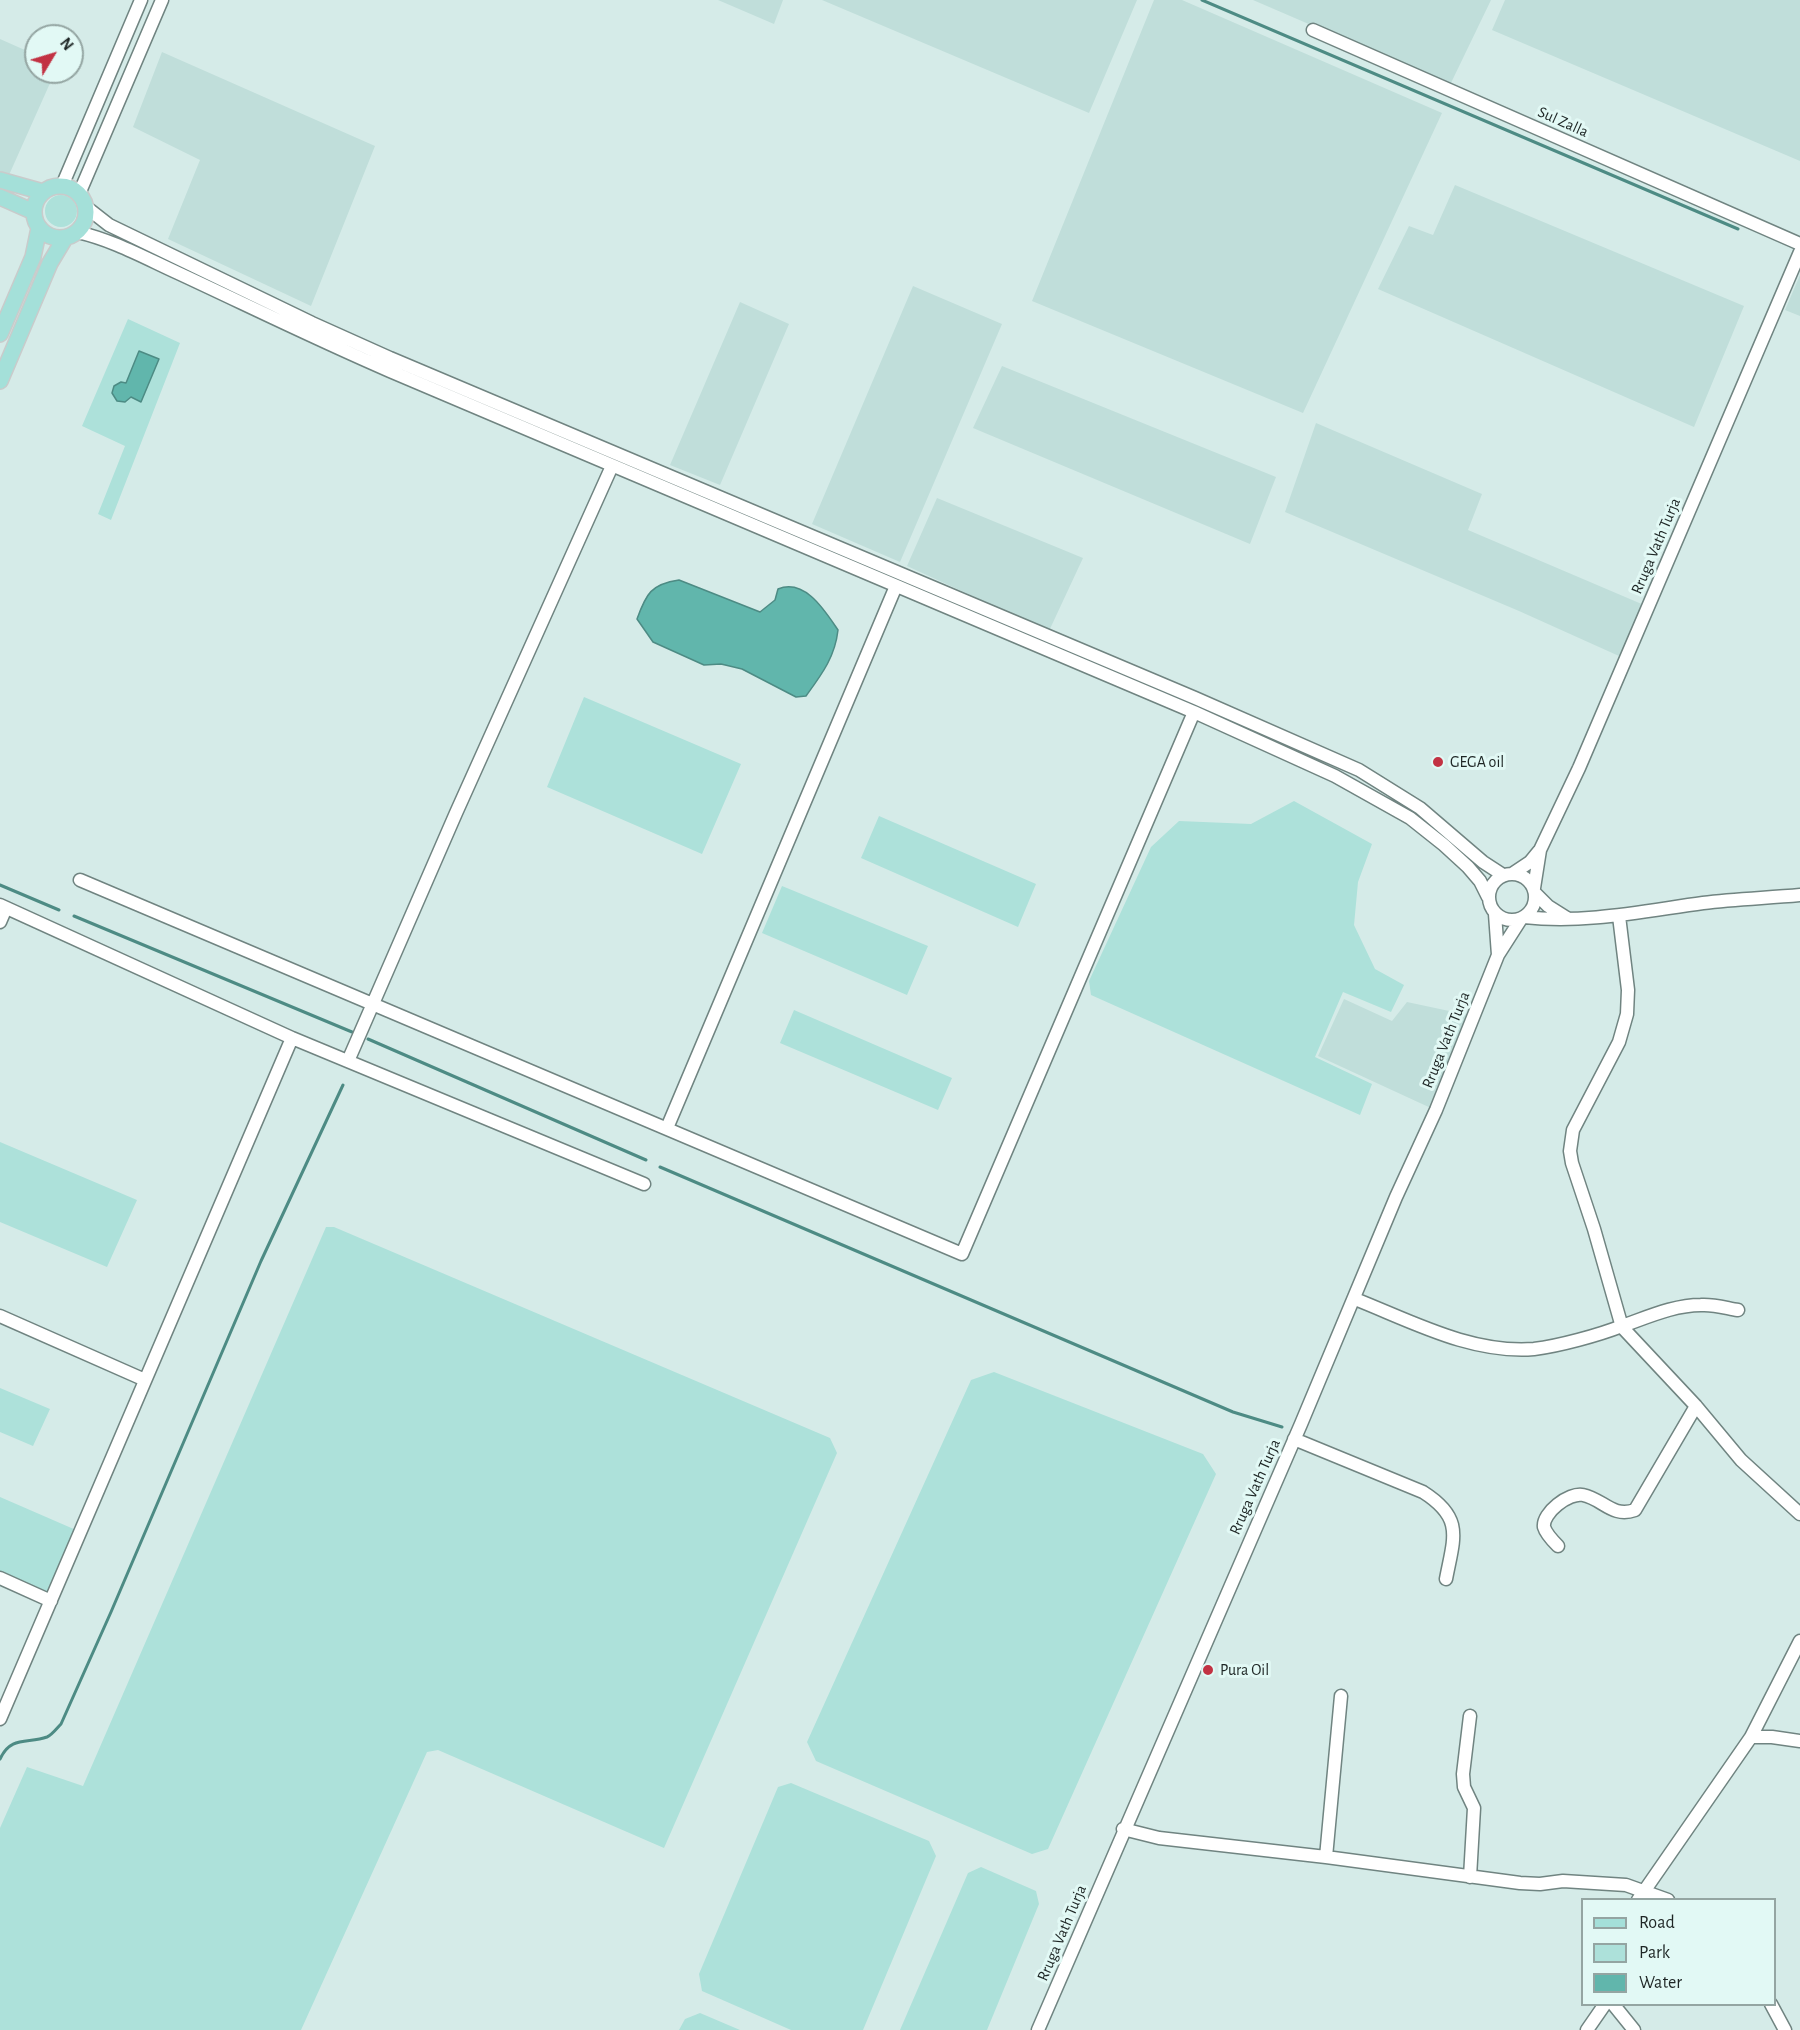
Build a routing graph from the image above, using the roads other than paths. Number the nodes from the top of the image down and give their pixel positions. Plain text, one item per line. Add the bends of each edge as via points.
1 (141, 0) edge
2 (162, 0) edge
3 (1313, 30) dead end
4 (0, 180) edge
5 (62, 186) junction
6 (43, 192) junction
7 (0, 197) edge
8 (83, 201) junction
9 (34, 212) junction
10 (39, 228) junction
11 (71, 235) junction
12 (1800, 244) edge
13 (1800, 252) edge
14 (0, 334) edge
15 (0, 381) edge
16 (612, 466) junction
17 (896, 586) junction
18 (1194, 712) junction
19 (1540, 850) junction
20 (1508, 874) junction
21 (80, 880) dead end
22 (1534, 891) junction
23 (1800, 895) edge
24 (1488, 897) junction
25 (3, 906) edge
26 (1495, 914) junction
27 (1619, 916) junction
28 (1522, 918) junction
29 (1568, 919) junction
30 (0, 922) edge
31 (1498, 955) junction
32 (373, 1006) junction
33 (292, 1038) junction
34 (348, 1061) junction
35 (667, 1128) junction
36 (644, 1184) dead end
37 (1355, 1299) junction
38 (1738, 1310) dead end
39 (0, 1316) edge
40 (1622, 1327) junction
41 (145, 1380) junction
42 (1695, 1406) junction
43 (1294, 1439) junction
44 (1800, 1514) edge
45 (1558, 1546) dead end
46 (0, 1578) edge
47 (1446, 1579) dead end
48 (51, 1600) junction
49 (1800, 1641) edge
50 (1341, 1696) dead end
51 (1470, 1716) dead end
52 (0, 1719) edge
53 (1751, 1737) junction
54 (1800, 1741) edge
55 (1123, 1830) junction
56 (1326, 1857) junction
57 (1470, 1877) junction
58 (1641, 1895) edge
59 (1661, 1898) edge
60 (1604, 2006) edge
61 (1614, 2006) edge
62 (1772, 2006) edge
63 (1038, 2030) edge
64 (1587, 2030) edge
65 (1634, 2030) edge
66 (1785, 2030) edge

1 - 5 street
2 - 8 street
3 - 12 street, Sul Zalla
4 - 6 main road
5 - 6 main road
5 - 8 main road
6 - 9 main road
7 - 9 main road
8 - 11 main road via 84,224
8 - 20 street via 110,225 390,358 1359,770 1420,808 1483,862
9 - 10 main road
10 - 11 main road via 52,237
10 - 14 main road via 33,257
11 - 15 main road via 50,263
11 - 16 street via 104,239 321,341
13 - 19 street, Rruga Vath Turja via 1579,768
16 - 17 street
16 - 32 street
17 - 18 street
17 - 35 street
18 - 24 street via 1335,776 1410,818 1468,867
18 - 35 street via 962,1254
19 - 20 street, Rruga Vath Turja via 1530,862
19 - 22 street, Rruga Vath Turja
20 - 22 street via 1521,875
20 - 24 street, Rruga Vath Turja via 1495,880
21 - 32 street
22 - 28 street, Rruga Vath Turja via 1534,906
22 - 29 street
23 - 27 street
24 - 26 street, Rruga Vath Turja
25 - 30 street
25 - 33 street
26 - 28 street via 1512,921
26 - 31 street, Rruga Vath Turja
27 - 29 street
27 - 40 street via 1627,1014 1618,1042 1573,1130 1570,1151
28 - 29 street
28 - 31 street, Rruga Vath Turja
31 - 37 street, Rruga Vath Turja
32 - 34 street
32 - 35 street
33 - 34 street
33 - 41 street
34 - 36 street
37 - 40 street via 1458,1339 1512,1349 1535,1349
37 - 43 street, Rruga Vath Turja
38 - 40 street via 1702,1305 1665,1311
39 - 41 street
40 - 42 street
41 - 48 street
42 - 44 street via 1741,1461
42 - 45 street via 1635,1510 1616,1511 1585,1495 1566,1498 1544,1524
43 - 47 street via 1439,1502 1454,1533
43 - 55 street, Rruga Vath Turja
46 - 48 street
48 - 52 street
49 - 53 street
50 - 56 street
51 - 57 street via 1463,1774 1464,1787 1474,1808
53 - 54 street
53 - 58 street
55 - 56 street via 1159,1838
55 - 63 street, Rruga Vath Turja
56 - 57 street
57 - 58 street via 1520,1883 1626,1885
58 - 59 street
60 - 64 street
61 - 65 street
62 - 66 street

